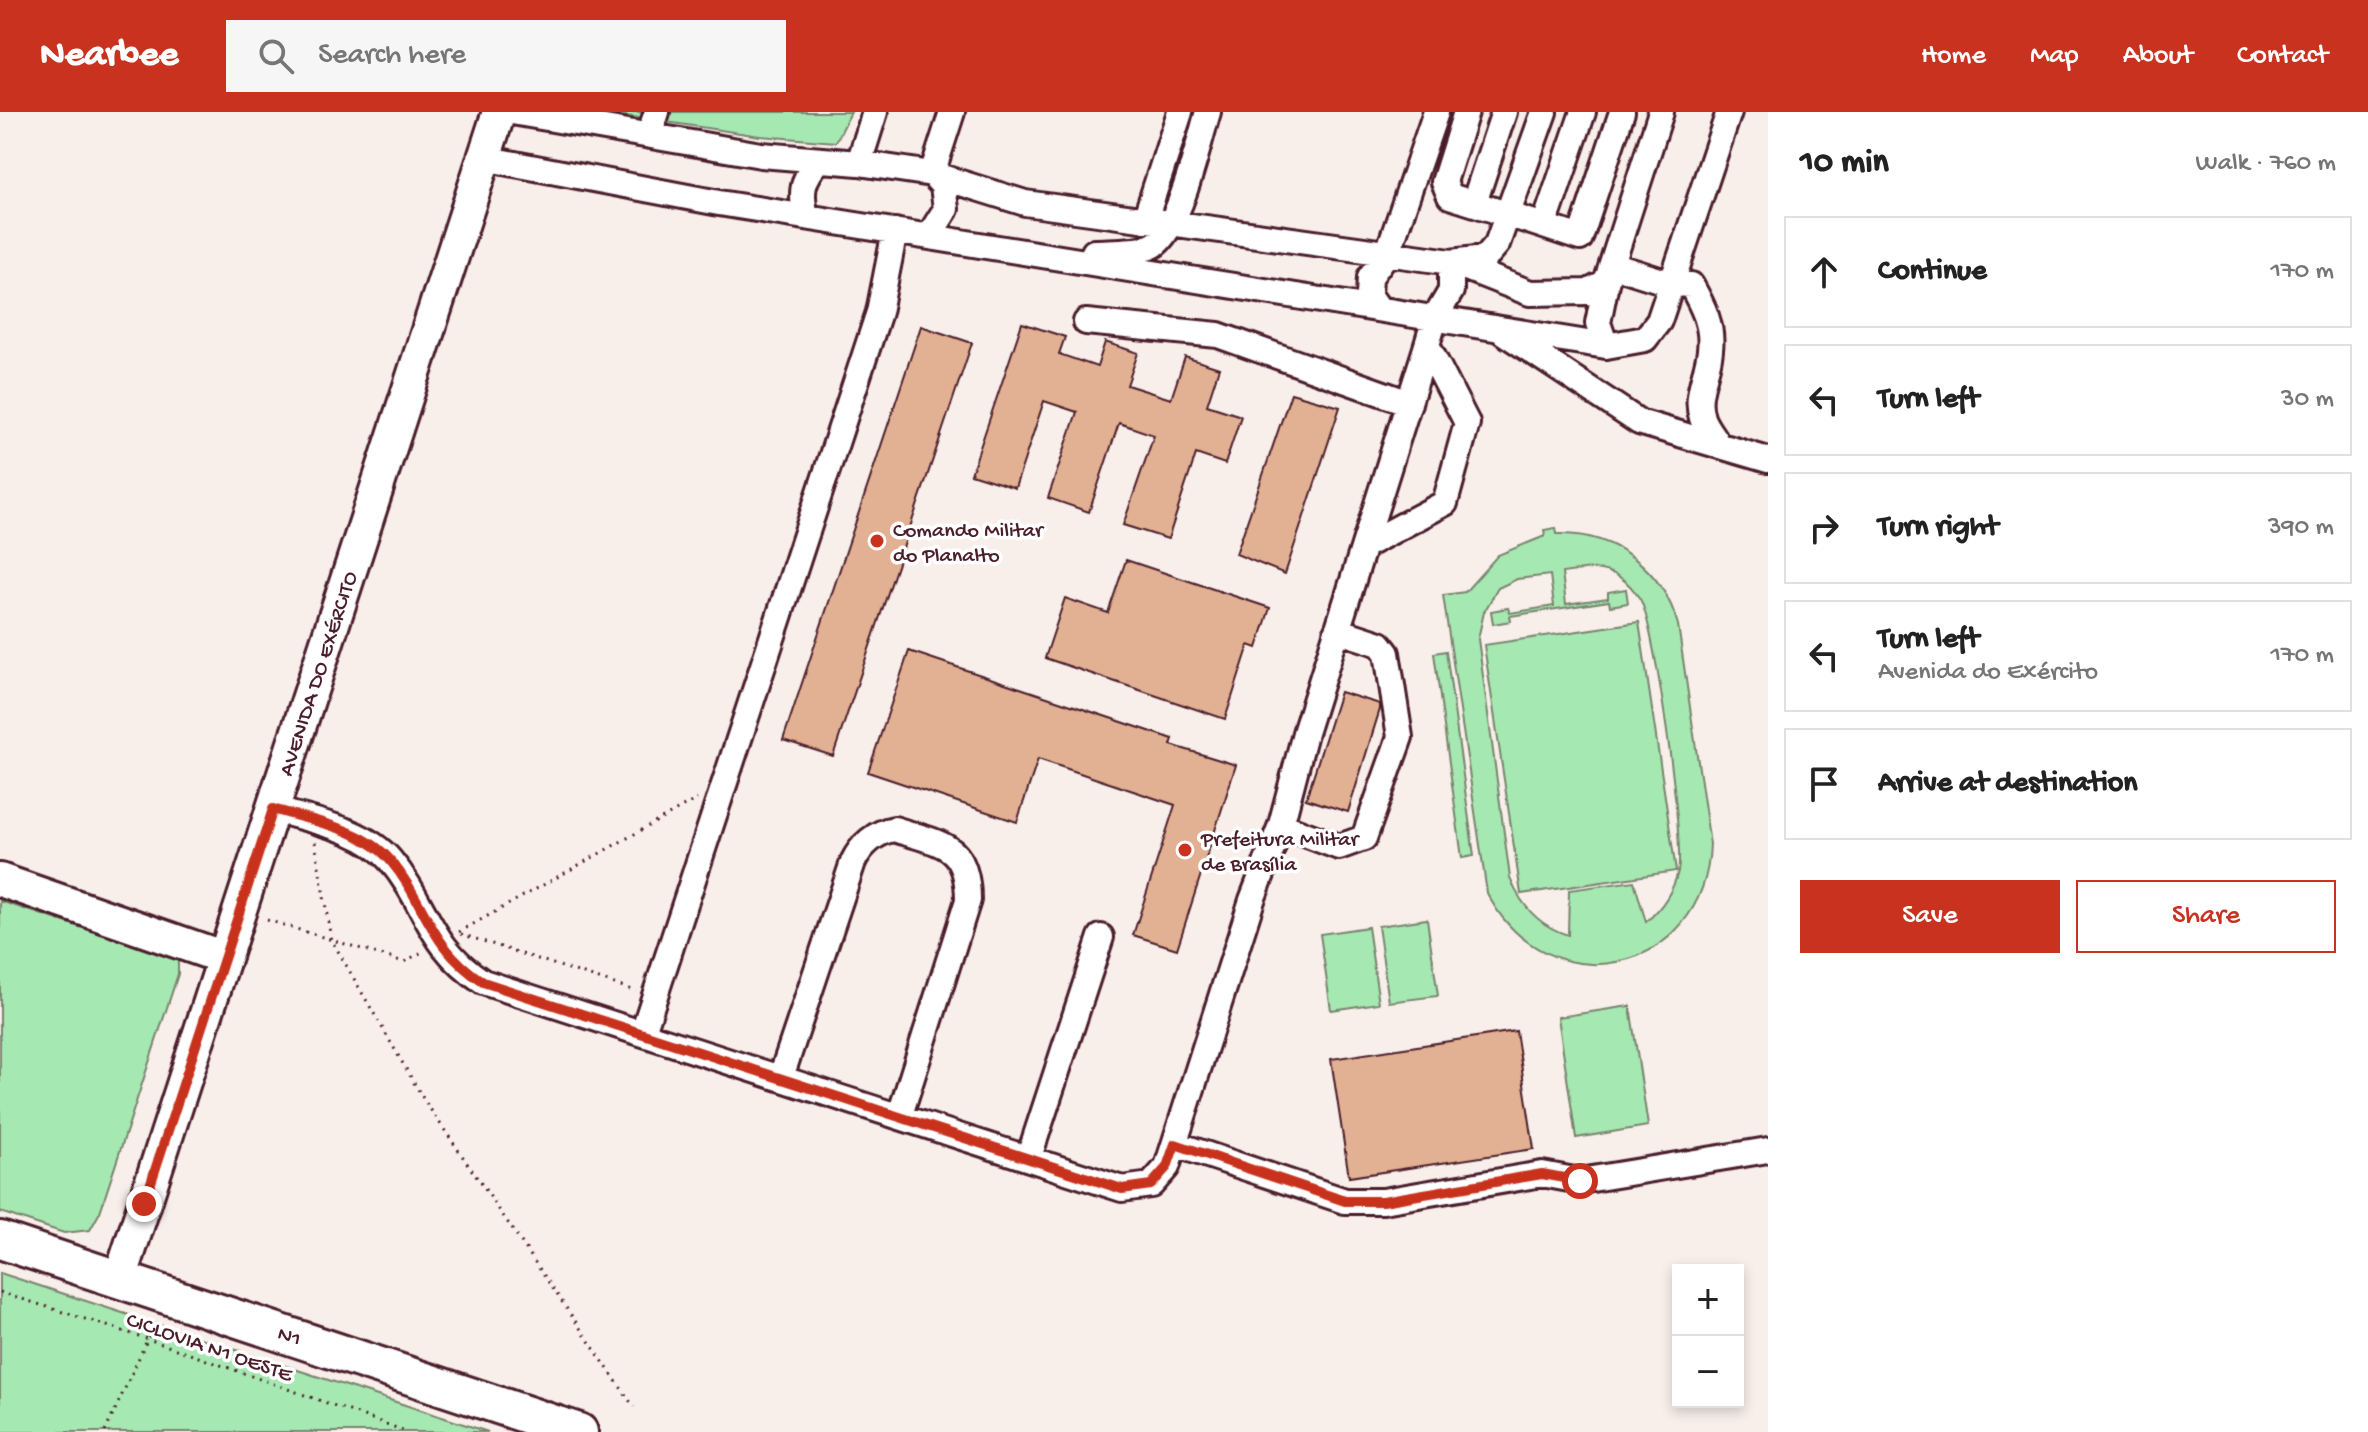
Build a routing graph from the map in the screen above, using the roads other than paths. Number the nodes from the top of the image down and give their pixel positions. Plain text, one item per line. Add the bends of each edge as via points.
1 (499, 112) edge
2 (512, 112) edge
3 (657, 112) edge
4 (875, 112) edge
5 (952, 112) edge
6 (1180, 112) edge
7 (1208, 112) edge
8 (1436, 112) edge
9 (1466, 112) edge
10 (1504, 112) edge
11 (1544, 112) edge
12 (1583, 112) edge
13 (1622, 112) edge
14 (1661, 112) edge
15 (1729, 112) edge
16 (649, 135) junction
17 (483, 158) junction
18 (819, 160) junction
19 (859, 163) junction
20 (932, 174) junction
21 (1474, 203) junction
22 (1513, 215) junction
23 (806, 216) junction
24 (1145, 220) junction
25 (1172, 225) junction
26 (1544, 226) junction
27 (895, 231) junction
28 (929, 236) junction
29 (1388, 252) junction
30 (1052, 254) junction
31 (1451, 262) junction
32 (1609, 274) junction
33 (1672, 284) junction
34 (1530, 293) junction
35 (1379, 309) junction
36 (1435, 318) junction
37 (1086, 322) dead end
38 (1496, 328) junction
39 (1427, 345) junction
40 (1606, 346) junction
41 (1409, 403) junction
42 (1718, 445) junction
43 (1768, 460) edge
44 (1364, 546) junction
45 (1337, 630) junction
46 (273, 809) junction
47 (1281, 825) junction
48 (0, 880) edge
49 (1101, 937) dead end
50 (222, 957) junction
51 (643, 1032) junction
52 (781, 1077) junction
53 (900, 1115) junction
54 (1175, 1144) junction
55 (1768, 1150) edge
56 (1029, 1157) junction
57 (0, 1240) edge
58 (120, 1279) junction
59 (575, 1431) edge

1 - 17 main road, AVENIDA DO EXÉRCITO
2 - 16 street
3 - 16 street
4 - 19 street
5 - 20 street
6 - 24 street
7 - 25 street
8 - 29 street
9 - 21 street via 1444,182 1450,196
10 - 21 street
11 - 22 street
12 - 26 street
13 - 26 street via 1580,238
14 - 32 street
15 - 33 street
16 - 18 street
17 - 23 street
17 - 46 main road, AVENIDA DO EXÉRCITO
18 - 19 street
18 - 23 street via 805,175 801,196
19 - 20 street
20 - 24 street via 1002,199
20 - 28 street via 943,186 946,209
21 - 22 street
22 - 26 street
22 - 31 street via 1485,258
22 - 34 street via 1507,249 1512,270
23 - 27 street
24 - 25 street
25 - 29 street
25 - 30 street via 1150,247
27 - 28 street
27 - 51 street via 879,312
28 - 30 street
29 - 31 street
29 - 35 street via 1369,285
30 - 35 street
31 - 34 street
31 - 36 street via 1451,291
32 - 33 street
32 - 34 street via 1588,292
32 - 40 street via 1598,323
33 - 40 street via 1651,335
33 - 42 street via 1691,285 1704,307 1710,351 1699,395 1702,419
35 - 36 street
36 - 38 street
36 - 39 street
37 - 41 street via 1218,335
38 - 40 street
38 - 42 street via 1639,422
39 - 41 street
39 - 44 street via 1467,423 1445,503
41 - 44 street
42 - 43 street
44 - 45 street
45 - 47 street
45 - 47 street via 1380,644 1387,653 1400,737 1364,838 1339,847
46 - 50 main road, AVENIDA DO EXÉRCITO
46 - 51 street via 364,838 390,860 457,965 483,982
47 - 54 street
48 - 50 main road
49 - 56 street
50 - 58 main road, AVENIDA DO EXÉRCITO
51 - 52 street
52 - 53 street
52 - 53 street via 860,848 894,829 951,847 968,877 968,900
53 - 56 street
54 - 55 street via 1345,1201 1383,1201 1542,1174 1580,1181
54 - 56 street via 1167,1167 1151,1185 1122,1189
57 - 58 highway, N1
58 - 59 highway, N1

